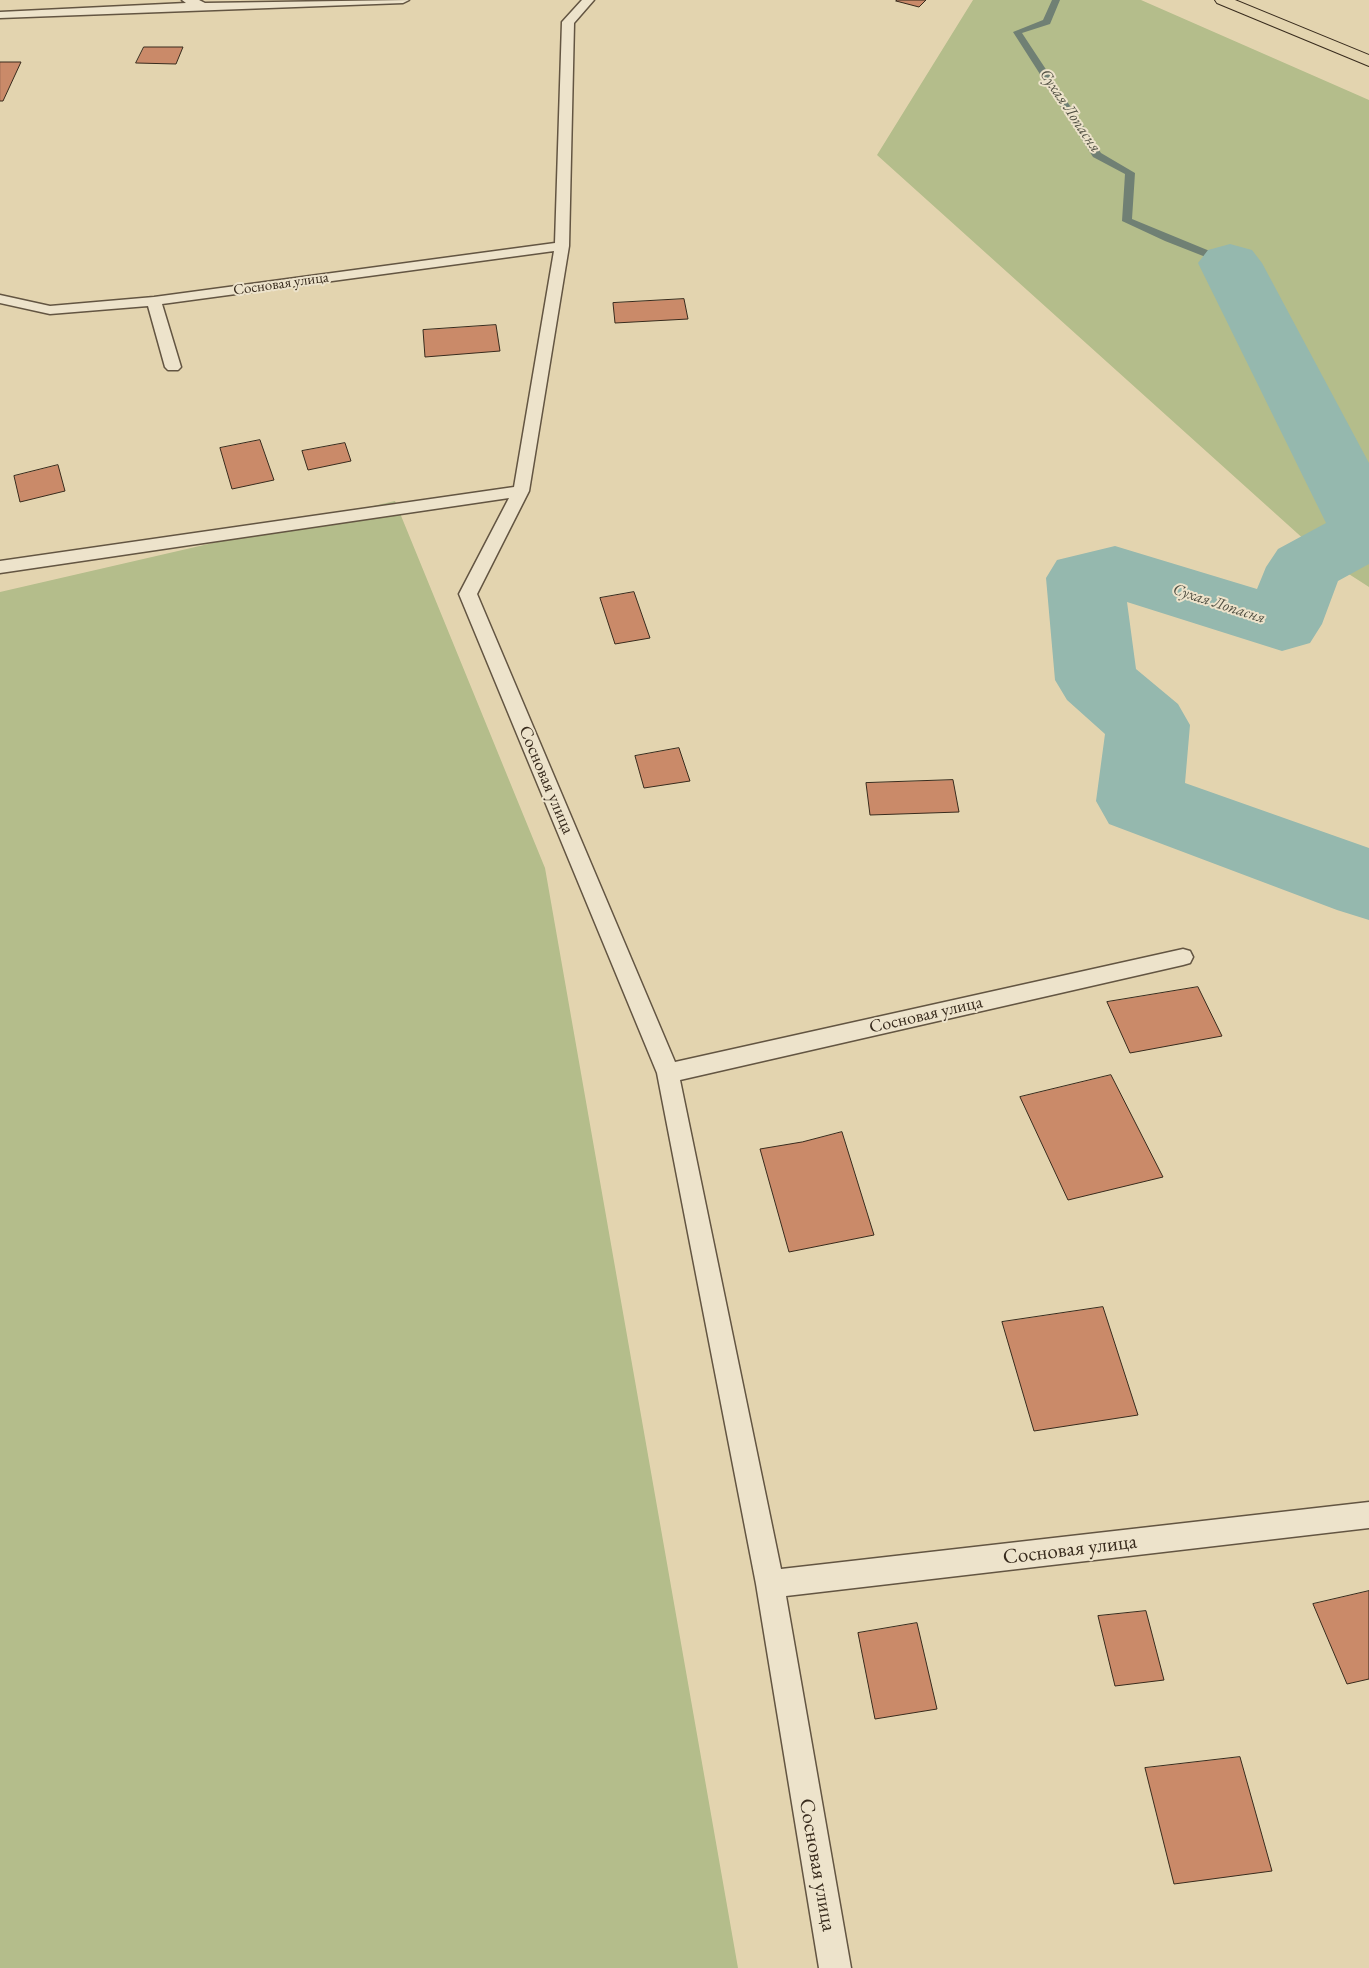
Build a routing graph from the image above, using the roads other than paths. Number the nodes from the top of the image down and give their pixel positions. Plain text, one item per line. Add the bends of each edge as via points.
1 (188, 0) edge
2 (403, 0) edge
3 (588, 0) edge
4 (1222, 0) edge
5 (204, 6) junction
6 (0, 15) edge
7 (1369, 61) edge
8 (562, 246) junction
9 (0, 299) edge
10 (154, 301) junction
11 (173, 367) dead end
12 (521, 491) junction
13 (0, 567) edge
14 (1184, 957) dead end
15 (668, 1073) junction
16 (1369, 1516) edge
17 (770, 1584) junction
18 (835, 1968) edge

1 - 5 lane
2 - 5 lane
3 - 8 lane, Сосновая улица via 568,22
4 - 7 main road
5 - 6 lane
8 - 10 lane, Сосновая улица
8 - 12 lane, Сосновая улица
9 - 10 lane, Сосновая улица via 50,310
10 - 11 lane
12 - 13 lane
12 - 15 lane, Сосновая улица via 468,594
14 - 15 lane, Сосновая улица
15 - 17 lane, Сосновая улица
16 - 17 lane, Сосновая улица
17 - 18 lane, Сосновая улица

